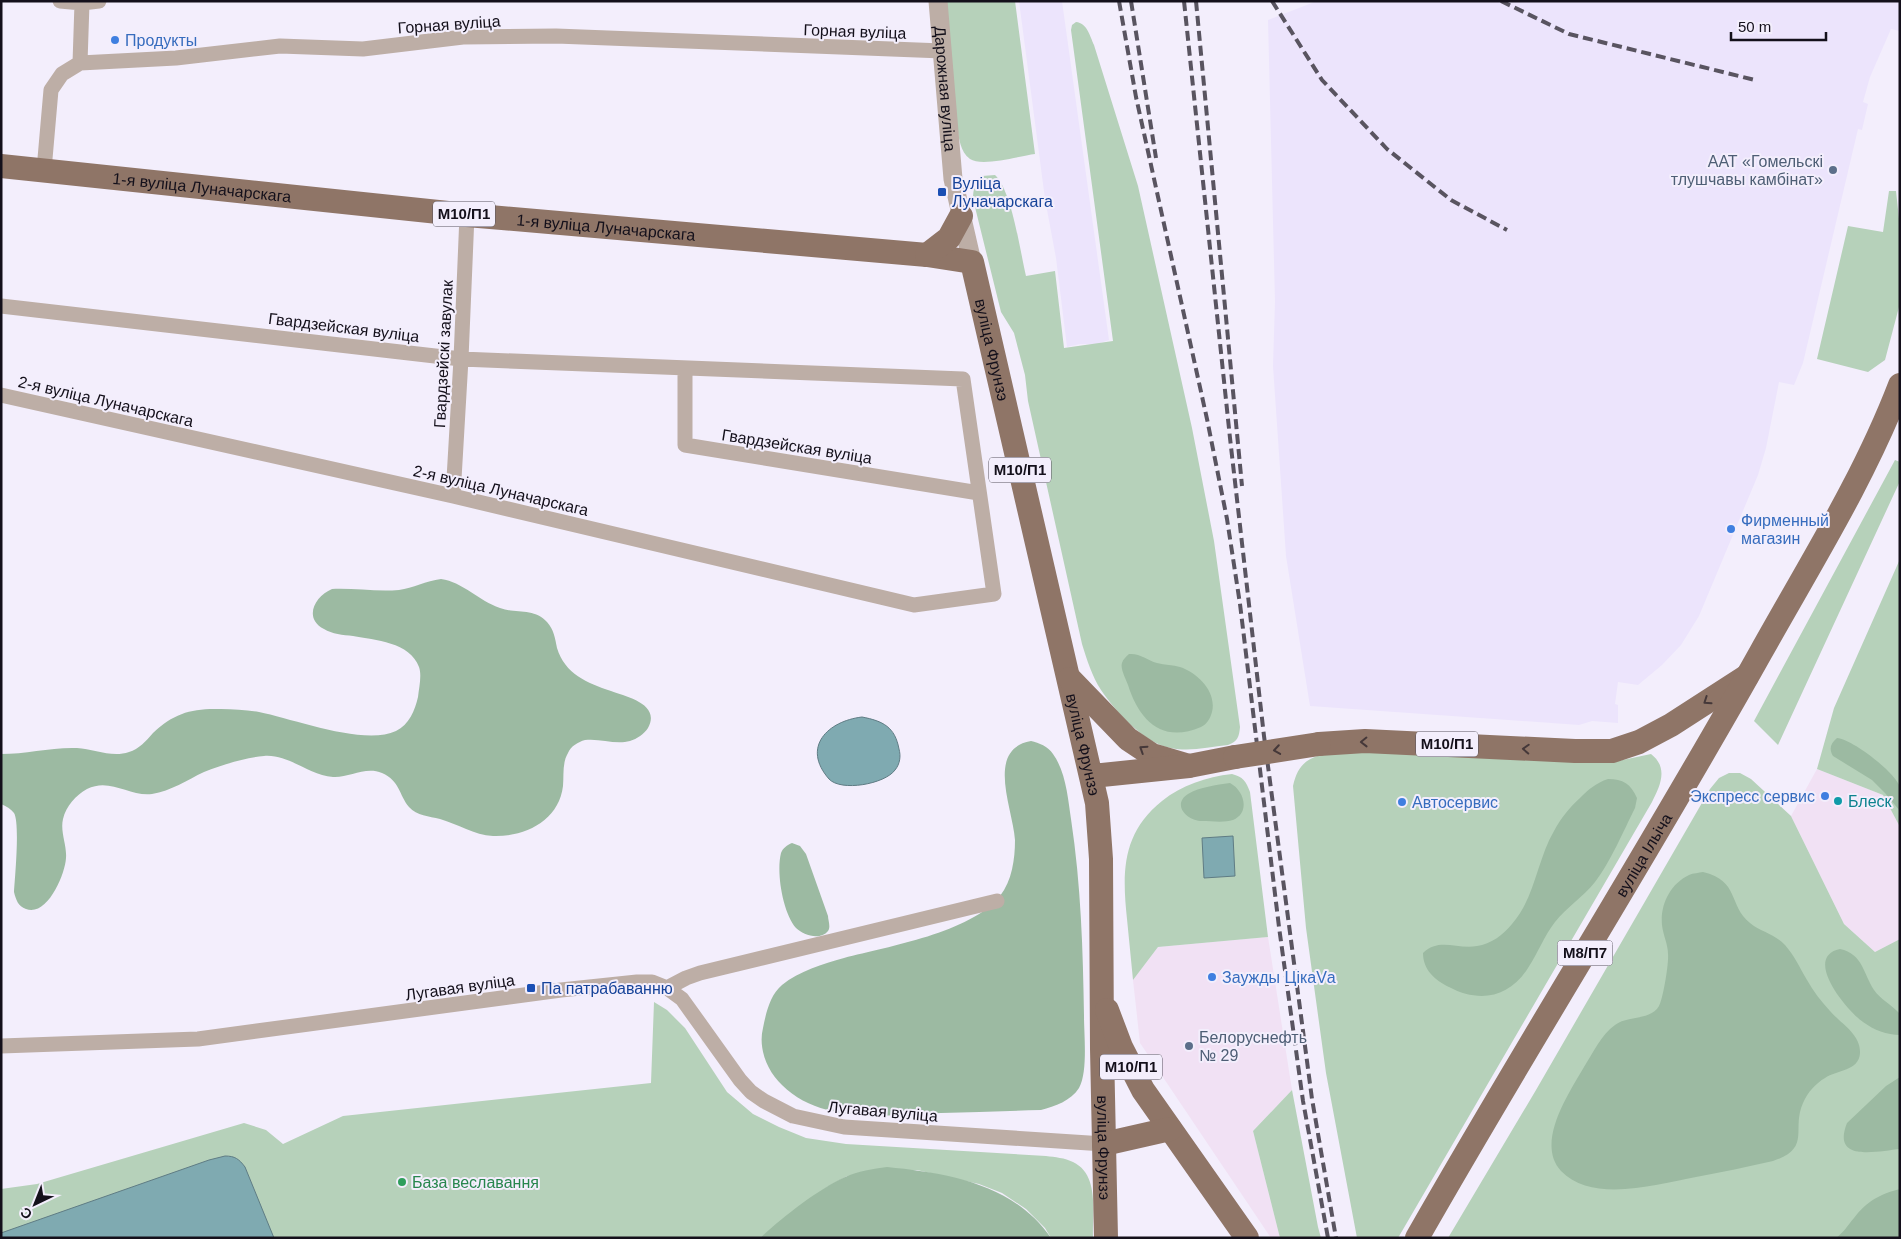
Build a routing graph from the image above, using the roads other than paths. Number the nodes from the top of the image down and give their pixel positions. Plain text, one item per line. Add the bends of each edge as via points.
1 (60, 1) edge
2 (99, 1) edge
3 (938, 1) edge
4 (82, 3) junction
5 (943, 52) junction
6 (80, 63) junction
7 (1, 166) edge
8 (44, 170) junction
9 (467, 215) junction
10 (961, 216) junction
11 (927, 255) junction
12 (972, 262) junction
13 (1, 306) edge
14 (461, 359) junction
15 (685, 368) junction
16 (1900, 386) edge
17 (1, 395) edge
18 (979, 493) junction
19 (453, 496) junction
20 (1748, 675) junction
21 (1068, 678) junction
22 (1189, 766) junction
23 (1092, 776) junction
24 (997, 900) dead end
25 (668, 988) junction
26 (1102, 999) junction
27 (1, 1046) edge
28 (1170, 1130) junction
29 (1104, 1144) junction
30 (1106, 1238) edge
31 (1247, 1238) edge
32 (1417, 1238) edge

1 - 4 street
2 - 4 street
3 - 5 street, Дарожная вуліца
4 - 6 street
5 - 6 street, Горная вуліца via 556,36 463,37 363,49 280,46 176,58
5 - 10 street, Дарожная вуліца via 953,179
6 - 8 street via 62,74 51,90
7 - 8 main road, 1-я вуліца Луначарскага / М10/П1
8 - 9 main road, 1-я вуліца Луначарскага / М10/П1
9 - 11 main road, 1-я вуліца Луначарскага / М10/П1
9 - 14 street, Гвардзейскі завулак
10 - 11 main road via 949,238
10 - 12 street, Дарожная вуліца
11 - 12 main road, 1-я вуліца Луначарскага / М10/П1
12 - 21 main road, вуліца Фрунзэ / М10/П1
13 - 14 street, Гвардзейская вуліца
14 - 15 street, Гвардзейская вуліца
14 - 19 street, Гвардзейскі завулак
15 - 18 street, Гвардзейская вуліца via 685,445
15 - 18 street, Гвардзейская вуліца via 963,379
16 - 20 main road, вуліца Ільіча / М8/П7 via 1846,504
17 - 19 street, 2-я вуліца Луначарскага
18 - 19 street, 2-я вуліца Луначарскага via 994,594 914,605
20 -> 22 main road, М10/П1, bridge via 1671,725 1639,742 1612,751 1365,741 1319,744
20 - 32 main road, вуліца Ільіча / М8/П7
22 -> 21 main road, М10/П1 via 1152,755 1128,739
21 - 23 main road, вуліца Фрунзэ / М10/П1
22 - 23 main road, М10/П1
23 - 26 main road, вуліца Фрунзэ / М10/П1 via 1100,827
24 - 25 street via 700,973
25 - 27 street, Лугавая вуліца via 652,982 595,986 198,1039
25 - 29 street, Лугавая вуліца via 695,1016 751,1092 793,1116 844,1127
26 - 28 main road, М10/П1 via 1143,1090
26 - 29 main road, вуліца Фрунзэ / М10/П1
28 - 29 main road
28 - 31 main road, М10/П1
29 - 30 main road, вуліца Фрунзэ / М10/П1

